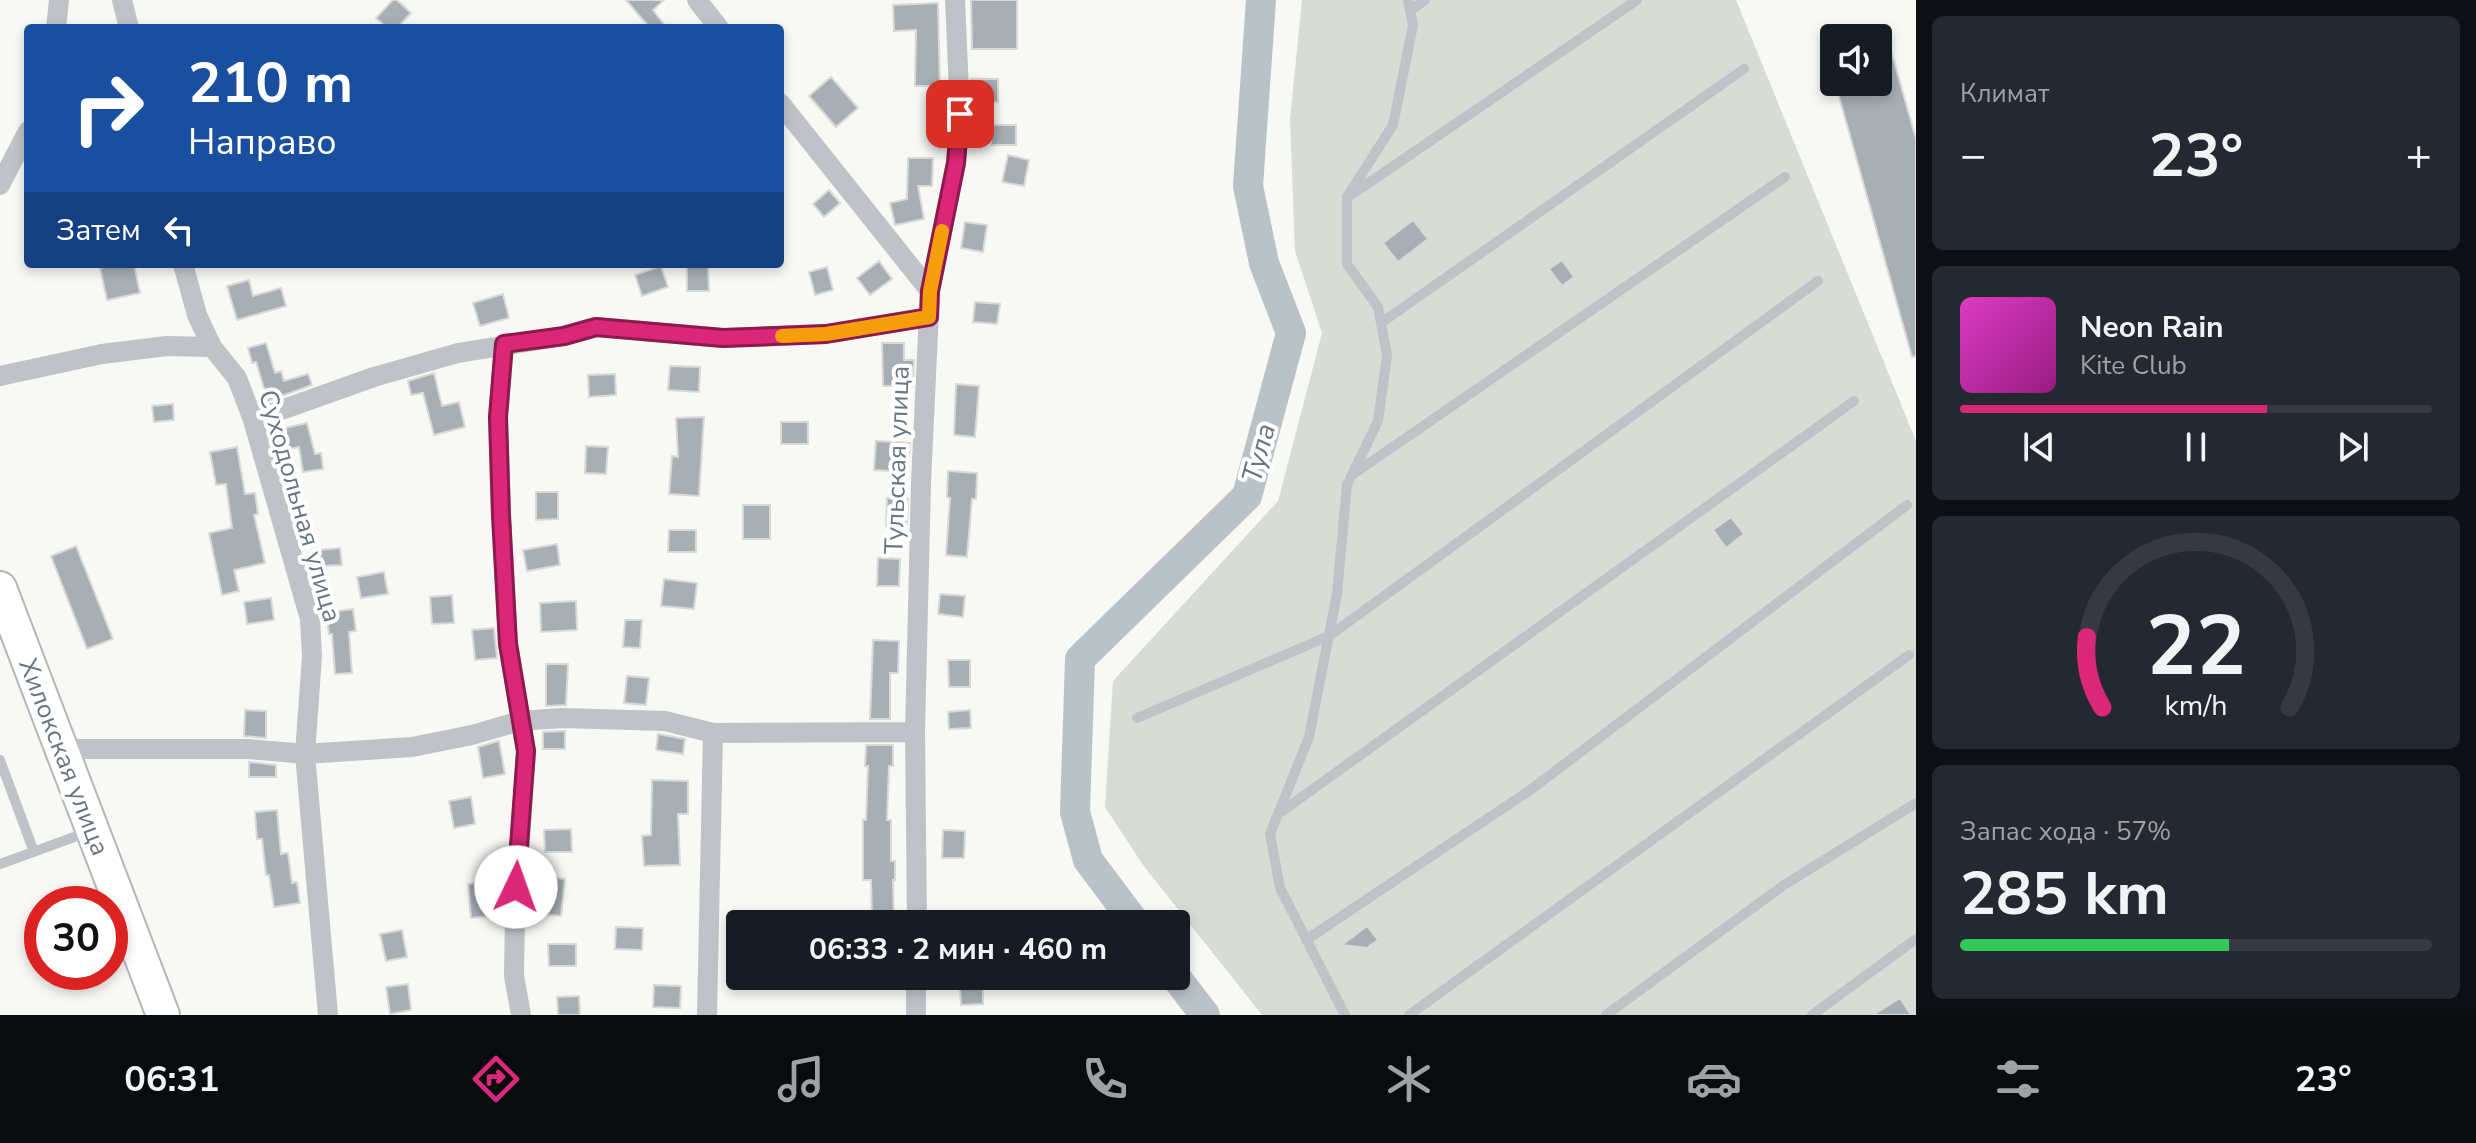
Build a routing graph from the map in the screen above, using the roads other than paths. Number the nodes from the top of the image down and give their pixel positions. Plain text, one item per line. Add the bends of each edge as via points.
1 (59, 0) edge
2 (122, 0) edge
3 (697, 0) edge
4 (955, 0) edge
5 (1425, 0) edge
6 (1637, 0) edge
7 (1409, 5) edge
8 (56, 24) edge
9 (128, 24) edge
10 (716, 24) edge
11 (1744, 69) dead end
12 (784, 108) edge
13 (24, 139) edge
14 (1785, 177) dead end
15 (0, 185) edge
16 (1347, 197) junction
17 (184, 268) edge
18 (1818, 281) dead end
19 (930, 291) junction
20 (929, 317) junction
21 (1381, 323) junction
22 (504, 344) junction
23 (212, 347) junction
24 (0, 376) edge
25 (1854, 401) dead end
26 (253, 420) junction
27 (1351, 476) junction
28 (1907, 505) dead end
29 (0, 588) edge
30 (1329, 636) junction
31 (1909, 655) dead end
32 (1137, 718) dead end
33 (520, 721) junction
34 (915, 732) junction
35 (713, 733) junction
36 (60, 749) junction
37 (305, 754) junction
38 (0, 760) edge
39 (1916, 803) edge
40 (1278, 813) junction
41 (91, 831) junction
42 (34, 852) junction
43 (0, 864) edge
44 (917, 910) edge
45 (1916, 939) edge
46 (1306, 940) junction
47 (916, 990) edge
48 (163, 1015) edge
49 (328, 1015) edge
50 (521, 1015) edge
51 (707, 1015) edge
52 (916, 1015) edge
53 (1345, 1015) edge
54 (1409, 1015) edge
55 (1606, 1015) edge
56 (1812, 1015) edge

1 - 8 street
2 - 9 street
3 - 10 street
4 - 19 street, Тульская улица via 960,114 956,163
5 - 7 lane
6 - 16 lane
7 - 16 lane via 1413,25 1393,125
11 - 21 lane
12 - 19 street
13 - 15 street
14 - 27 lane
16 - 21 lane via 1347,264 1378,307
17 - 23 street, Суходольная улица
18 - 30 lane
19 - 20 street, Тульская улица
20 - 22 street via 826,334 723,338 596,327
20 - 34 street, Тульская улица
21 - 27 lane via 1387,355 1378,421
22 - 26 street via 374,377
22 - 33 street via 498,417 501,515 508,644
23 - 24 street via 102,354
23 - 26 street, Суходольная улица via 237,378
25 - 40 lane
26 - 37 street, Суходольная улица via 310,619
27 - 30 lane
28 - 46 lane via 1529,791
29 - 36 main road, Хилокская улица
30 - 32 lane
30 - 40 lane via 1309,737
31 - 54 lane
33 - 35 street via 665,721
33 - 37 street via 412,747
33 - 50 street via 526,751 514,976
34 - 35 street
34 - 44 street, Тульская улица
35 - 51 street
36 - 37 street
36 - 41 main road, Хилокская улица
37 - 49 street, Суходольная улица
38 - 42 lane
39 - 55 lane via 1784,885
40 - 46 lane via 1270,834 1280,888
41 - 42 lane
41 - 48 main road, Хилокская улица
42 - 43 lane
45 - 56 lane
46 - 53 lane
47 - 52 street

